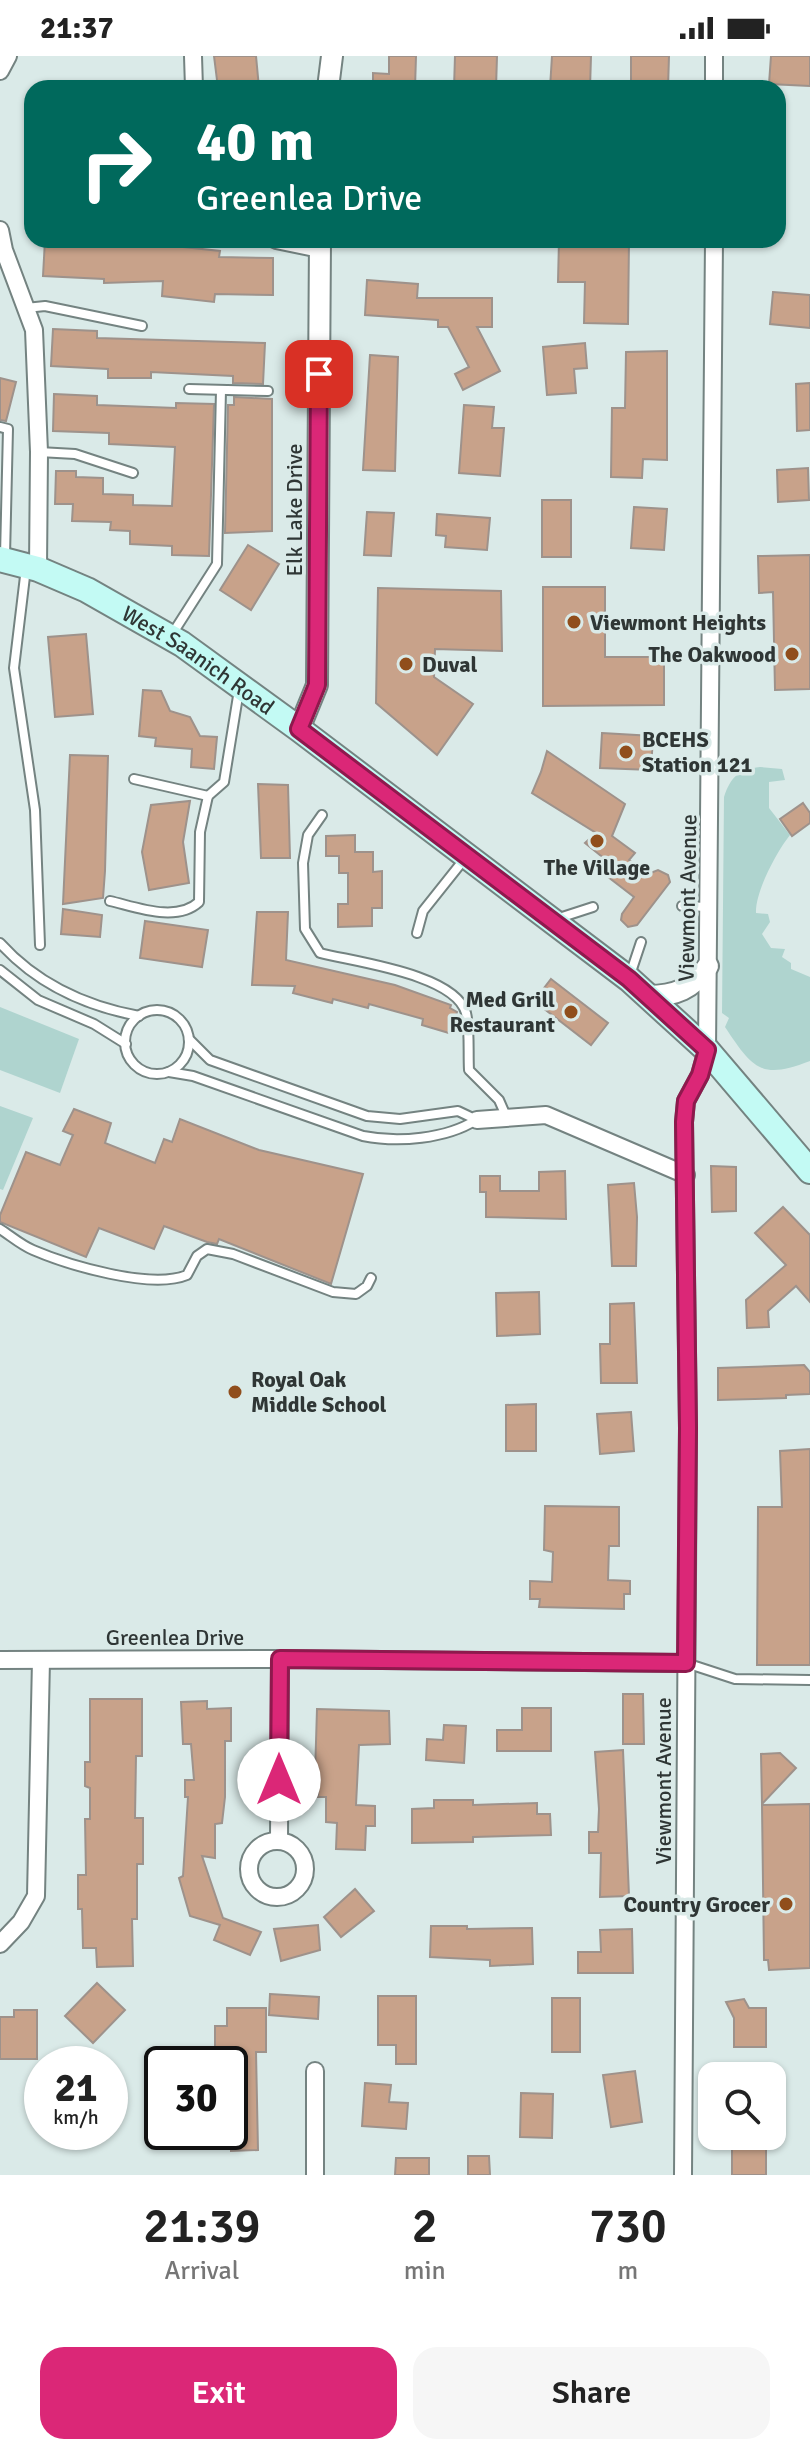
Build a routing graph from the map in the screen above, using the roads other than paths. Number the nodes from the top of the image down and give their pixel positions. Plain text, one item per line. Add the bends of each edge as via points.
1 (8, 56) edge
2 (193, 56) edge
3 (332, 56) edge
4 (714, 56) edge
5 (0, 71) edge
6 (194, 80) edge
7 (329, 80) edge
8 (714, 80) edge
9 (0, 230) edge
10 (320, 248) edge
11 (714, 248) edge
12 (26, 308) junction
13 (142, 326) dead end
14 (189, 389) dead end
15 (221, 390) junction
16 (268, 391) dead end
17 (0, 427) edge
18 (39, 452) junction
19 (133, 473) dead end
20 (17, 564) edge
21 (170, 638) junction
22 (240, 685) junction
23 (299, 729) junction
24 (134, 779) dead end
25 (208, 796) junction
26 (322, 815) dead end
27 (466, 857) junction
28 (110, 901) dead end
29 (682, 906) dead end
30 (593, 907) dead end
31 (708, 907) junction
32 (551, 921) junction
33 (417, 933) dead end
34 (641, 942) dead end
35 (0, 943) edge
36 (40, 945) dead end
37 (708, 966) junction
38 (0, 970) edge
39 (629, 979) junction
40 (648, 996) junction
41 (139, 1016) junction
42 (189, 1039) junction
43 (126, 1044) junction
44 (707, 1050) junction
45 (169, 1072) junction
46 (506, 1116) junction
47 (477, 1120) junction
48 (810, 1171) edge
49 (686, 1175) junction
50 (0, 1229) edge
51 (371, 1278) dead end
52 (280, 1659) junction
53 (0, 1660) edge
54 (41, 1660) junction
55 (686, 1663) junction
56 (810, 1680) edge
57 (279, 1840) dead end
58 (0, 1944) edge
59 (315, 2071) dead end
60 (315, 2175) edge
61 (683, 2175) edge

1 - 5 street
2 - 6 street
3 - 7 street
4 - 8 street
9 - 12 street
10 - 23 street, Elk Lake Drive via 317,685
11 - 31 street, Viewmont Avenue
12 - 13 lane via 45,306
12 - 18 street via 36,349
14 - 15 lane
15 - 16 lane
15 - 21 lane via 217,564
17 - 20 lane via 8,429
18 - 19 lane via 75,454
18 - 20 street
20 - 21 main road, West Saanich Road via 87,590
20 - 36 lane via 14,668 35,810
21 - 22 main road, West Saanich Road
22 - 23 main road, West Saanich Road
22 - 25 lane via 224,782
23 - 27 main road, West Saanich Road
24 - 25 lane
25 - 28 lane via 200,832 199,902 191,910 155,912
26 - 46 lane via 308,835 303,863 305,929 320,953 431,980 453,993 466,1012 469,1070 499,1100
27 - 32 main road, West Saanich Road
27 - 33 lane via 423,911
29 - 31 lane
30 - 32 lane
31 - 37 street, Viewmont Avenue
32 - 39 main road, West Saanich Road
34 - 39 lane
35 - 41 lane via 56,989
37 - 40 street via 686,989
37 - 44 street, Viewmont Avenue
38 - 43 lane via 38,1000
39 - 40 main road, West Saanich Road
40 - 44 main road, West Saanich Road
41 - 42 lane via 167,1011 183,1022
41 - 43 lane
42 - 45 lane via 184,1059
42 - 47 lane via 210,1060 367,1116 400,1119 458,1111
43 - 45 lane via 140,1069
44 - 48 main road, West Saanich Road
44 - 49 street, Viewmont Avenue via 686,1101
45 - 47 lane via 379,1139 461,1130
46 - 47 street
46 - 49 street via 546,1115
49 - 55 street, Viewmont Avenue
50 - 51 lane via 30,1249 103,1273 176,1280 187,1275 207,1249 333,1292 356,1294
52 - 54 street, Greenlea Drive
52 - 55 street, Greenlea Drive
52 - 57 street
53 - 54 street, Greenlea Drive
54 - 58 street via 36,1896
55 - 56 lane via 735,1679
55 - 61 street, Viewmont Avenue
59 - 60 street

